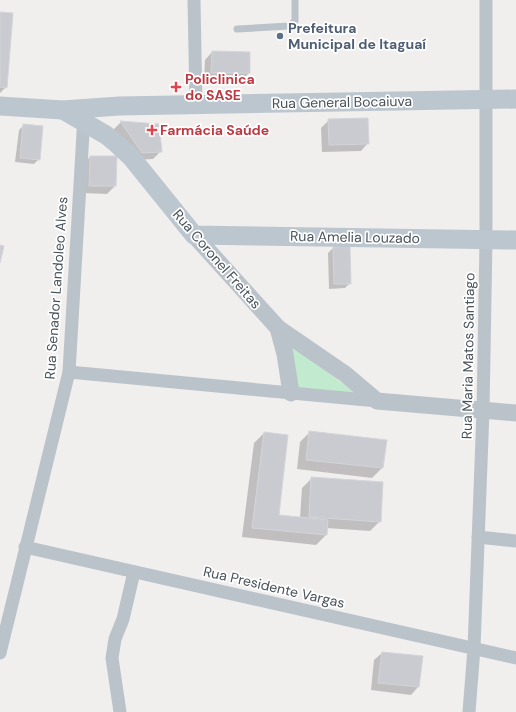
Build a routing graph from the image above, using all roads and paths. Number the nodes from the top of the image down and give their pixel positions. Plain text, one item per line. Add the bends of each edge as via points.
1 (194, 0) edge
2 (296, 0) edge
3 (486, 0) edge
4 (237, 29) dead end
5 (516, 99) edge
6 (486, 100) junction
7 (196, 104) junction
8 (0, 106) edge
9 (119, 106) junction
10 (84, 115) junction
11 (106, 135) junction
12 (194, 235) junction
13 (486, 240) junction
14 (516, 240) edge
15 (278, 328) junction
16 (69, 372) junction
17 (291, 393) junction
18 (377, 401) junction
19 (483, 411) junction
20 (516, 413) edge
21 (478, 537) junction
22 (516, 541) edge
23 (25, 547) junction
24 (134, 572) junction
25 (474, 648) junction
26 (0, 653) edge
27 (516, 658) edge
28 (120, 712) edge
29 (469, 712) edge

1 - 7 street
2 - 4 lane via 295,21 289,26
3 - 6 street, Rua Maria Matos Santiago
5 - 6 main road, Rua General Bocaiuva
6 - 7 main road, Rua General Bocaiuva
6 - 13 street, Rua Maria Matos Santiago
7 - 9 main road, Rua General Bocaiuva
8 - 10 main road, Rua Coronel Freitas via 63,110
9 - 10 main road, Rua General Bocaiuva
9 - 11 main road via 109,115 105,128
10 - 11 main road, Rua Coronel Freitas
10 - 16 street, Rua Senador Landoleo Alves
11 - 12 main road, Rua Coronel Freitas via 131,157
12 - 13 main road, Rua Amelia Louzado
12 - 15 street, Rua Coronel Freitas
13 - 14 main road, Rua Amelia Louzado
13 - 19 street, Rua Maria Matos Santiago
15 - 17 street
15 - 18 street, Rua Coronel Freitas via 345,374
16 - 17 street
16 - 23 street, Rua Senador Landoleo Alves
17 - 18 street
18 - 19 street
19 - 20 street
19 - 21 street, Rua Maria Matos Santiago
21 - 22 street
21 - 25 street, Rua Maria Matos Santiago
23 - 24 street, Rua Presidente Vargas
23 - 26 street, Rua Senador Landoleo Alves
24 - 25 street, Rua Presidente Vargas
24 - 28 street via 112,658
25 - 27 street, Rua Presidente Vargas
25 - 29 street, Rua Maria Matos Santiago

